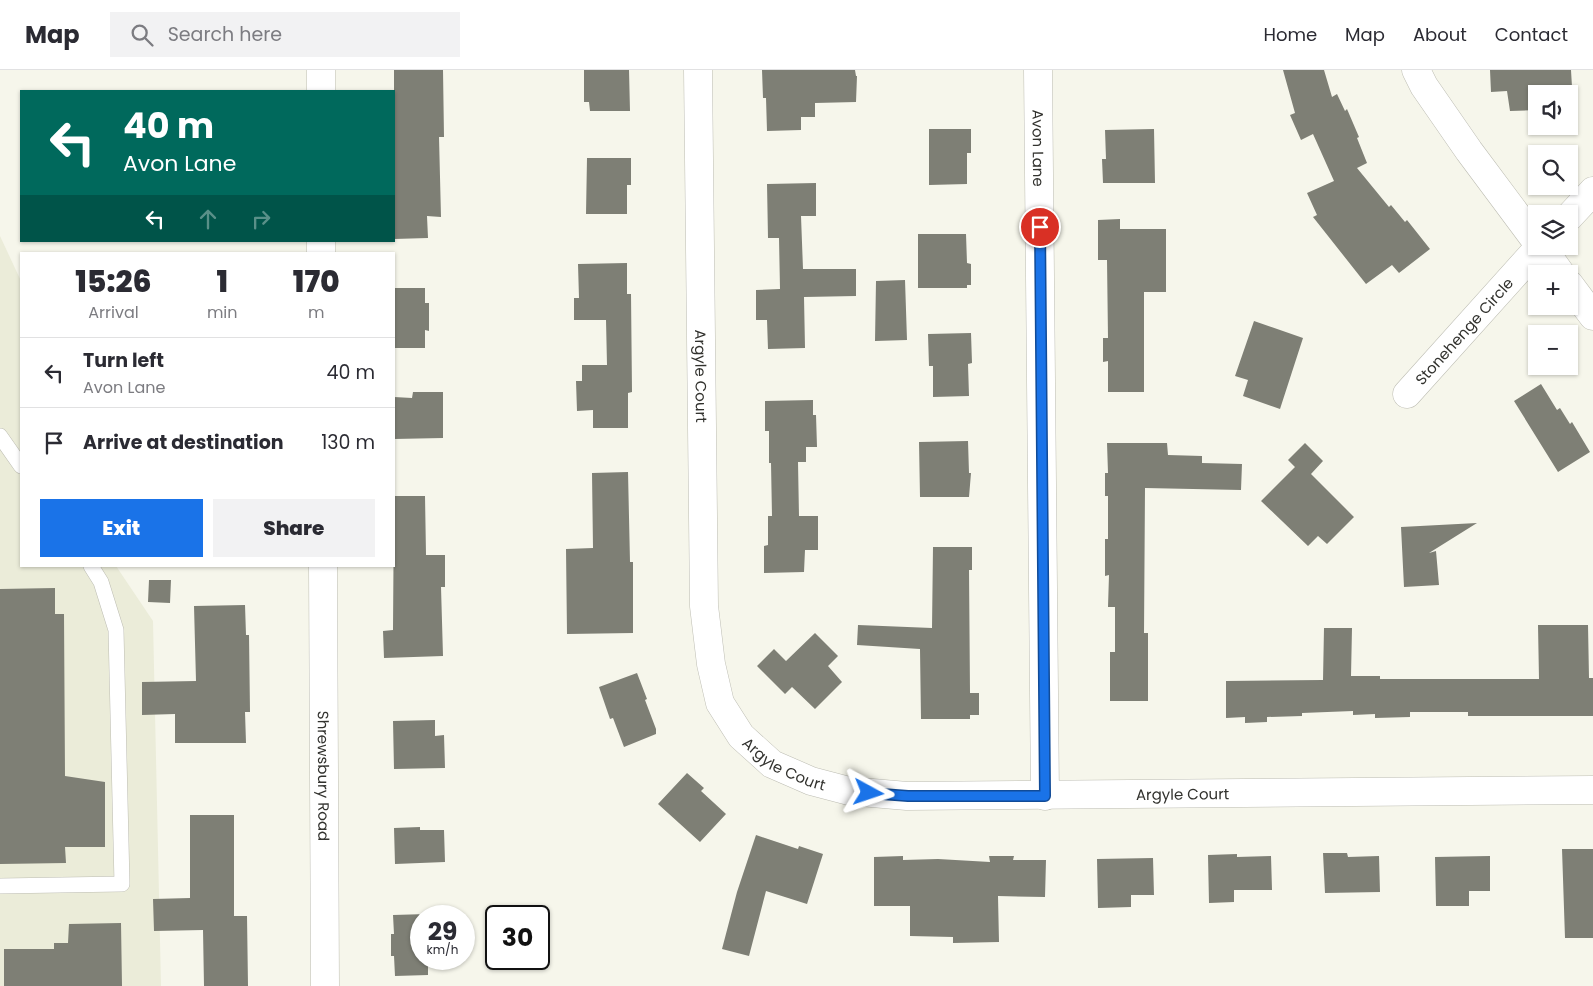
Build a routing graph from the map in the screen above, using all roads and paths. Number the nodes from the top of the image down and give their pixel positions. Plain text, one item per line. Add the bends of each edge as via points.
1 (320, 70) edge
2 (698, 70) edge
3 (1038, 70) edge
4 (1416, 70) edge
5 (321, 90) edge
6 (1593, 192) edge
7 (1578, 208) edge
8 (1528, 229) edge
9 (1532, 255) edge
10 (1578, 296) edge
11 (1593, 316) edge
12 (1407, 394) dead end
13 (0, 436) edge
14 (20, 465) edge
15 (91, 567) edge
16 (323, 567) edge
17 (1593, 790) edge
18 (1045, 796) junction
19 (0, 886) edge
20 (325, 986) edge

1 - 5 street
2 - 18 street, Argyle Court via 704,606 711,664 720,702 741,736 772,764 811,781 849,791 908,796
3 - 18 street, Avon Lane
4 - 8 street via 1469,151
6 - 7 street
9 - 12 street, Stonehenge Circle
10 - 11 street
13 - 14 lane
15 - 19 lane via 101,582 116,630 122,884
16 - 20 street, Shrewsbury Road
17 - 18 street, Argyle Court

